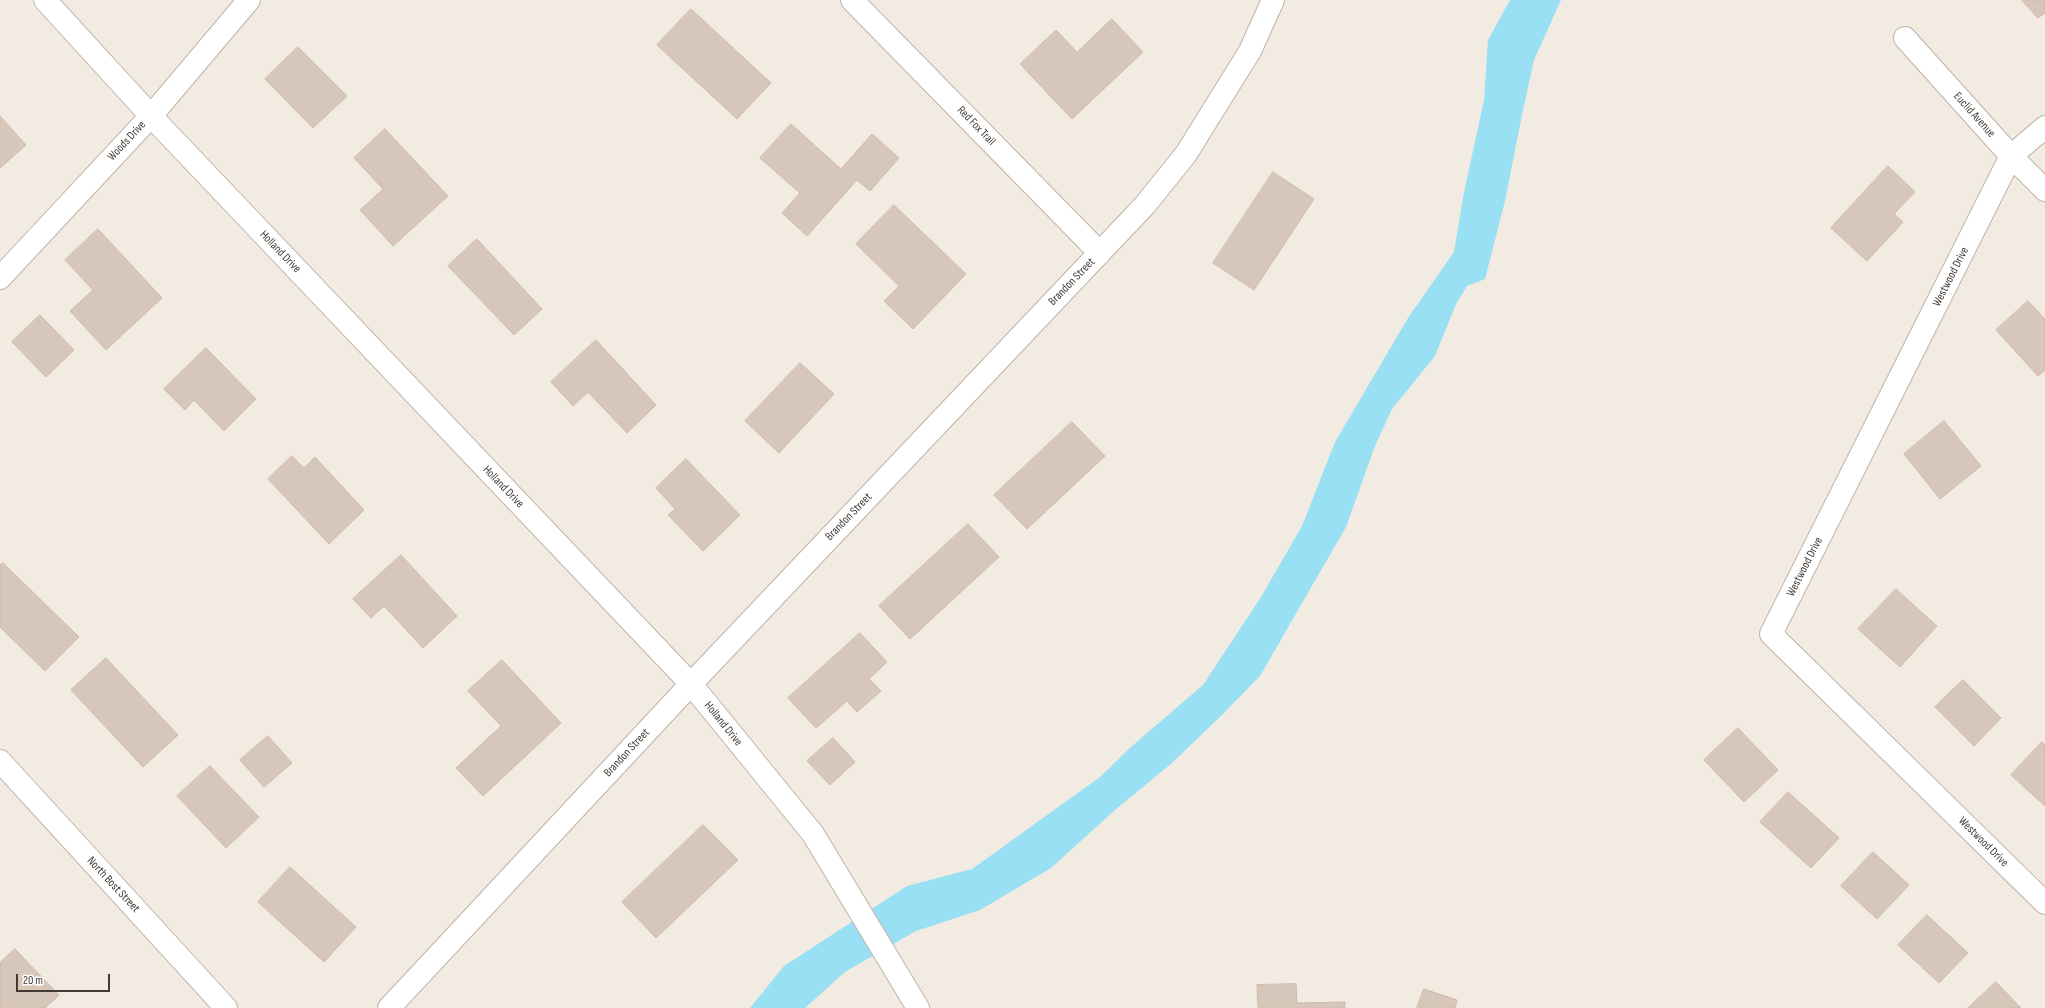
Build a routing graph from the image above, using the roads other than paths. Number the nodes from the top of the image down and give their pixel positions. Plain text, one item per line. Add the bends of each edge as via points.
1 (45, 0) edge
2 (249, 0) edge
3 (852, 0) edge
4 (1273, 0) edge
5 (1905, 38) dead end
6 (150, 116) junction
7 (2045, 126) edge
8 (2011, 156) junction
9 (2045, 190) edge
10 (1100, 253) junction
11 (0, 278) edge
12 (690, 684) junction
13 (0, 761) edge
14 (2045, 903) edge
15 (226, 1008) edge
16 (389, 1008) edge
17 (918, 1008) edge

1 - 6 street, Holland Drive
2 - 6 street, Woods Drive
3 - 10 street, Red Fox Trail
4 - 10 street, Brandon Street via 1250,51 1186,154 1145,205
5 - 8 street, Euclid Avenue
6 - 11 street, Woods Drive
6 - 12 street, Holland Drive
7 - 8 street
8 - 9 street, Euclid Avenue
8 - 14 street, Westwood Drive via 1771,634
10 - 12 street, Brandon Street
12 - 16 street, Brandon Street
12 - 17 street, Holland Drive via 813,834
13 - 15 street, North Bost Street

